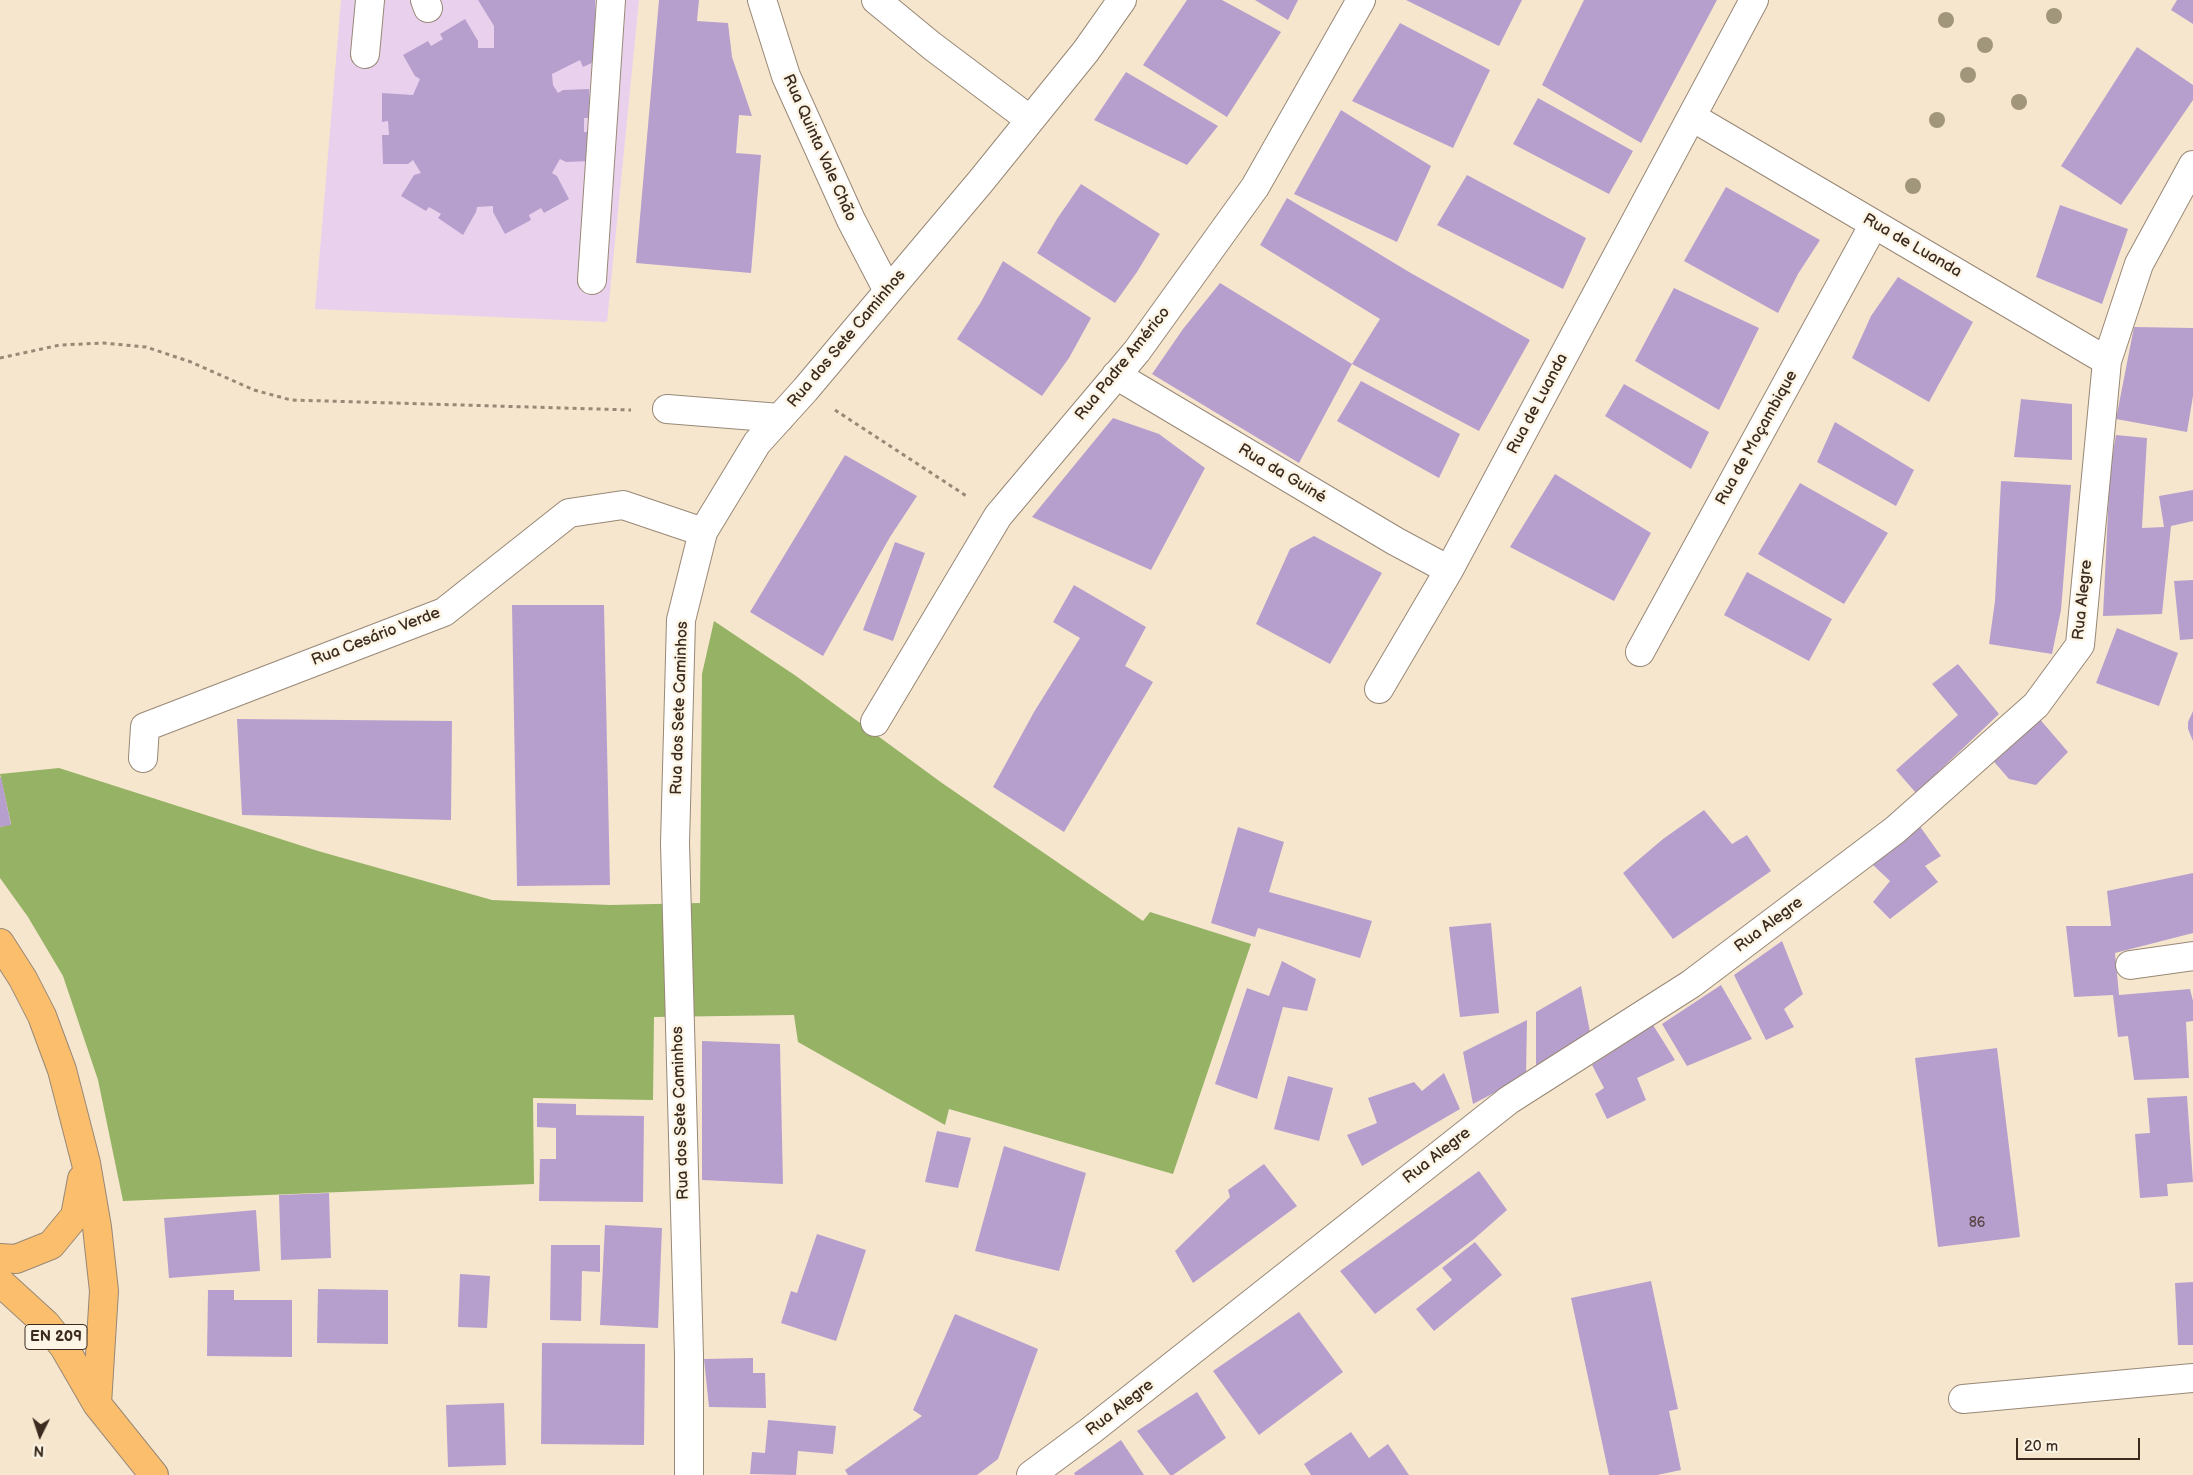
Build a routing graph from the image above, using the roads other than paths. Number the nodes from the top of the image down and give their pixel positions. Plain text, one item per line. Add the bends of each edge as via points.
1 (370, 0) edge
2 (611, 0) edge
3 (762, 0) edge
4 (876, 0) edge
5 (1122, 0) edge
6 (1361, 0) edge
7 (1754, 0) edge
8 (365, 54) dead end
9 (1692, 117) junction
10 (1029, 119) junction
11 (2193, 164) edge
12 (1874, 224) junction
13 (592, 280) dead end
14 (888, 291) junction
15 (2107, 361) junction
16 (1116, 375) junction
17 (667, 409) road end
18 (780, 418) junction
19 (703, 532) junction
20 (1449, 570) junction
21 (1640, 652) dead end
22 (1379, 689) dead end
23 (875, 722) dead end
24 (144, 758) dead end
25 (0, 943) edge
26 (2193, 956) edge
27 (2130, 965) dead end
28 (86, 1163) junction
29 (0, 1258) edge
30 (0, 1282) edge
31 (2193, 1378) edge
32 (1963, 1399) dead end
33 (97, 1404) junction
34 (154, 1475) edge
35 (689, 1475) edge
36 (1032, 1475) edge

1 - 8 street
2 - 13 street
3 - 14 street, Rua Quinta Vale Chão via 786,76 851,220
4 - 10 street
5 - 10 street, Rua dos Sete Caminhos via 1086,51
6 - 16 street, Rua Padre Américo via 1255,187 1137,351
7 - 9 street, Rua de Luanda
9 - 12 street, Rua de Luanda
9 - 20 street, Rua de Luanda
10 - 14 street, Rua dos Sete Caminhos
11 - 15 street, Rua Alegre via 2140,264
12 - 15 street, Rua de Luanda
12 - 21 street, Rua de Moçambique
14 - 18 street, Rua dos Sete Caminhos
15 - 36 street, Rua Alegre via 2080,645 2036,706 1895,830 1691,984 1509,1100
16 - 20 street, Rua da Guiné via 1394,541
16 - 23 street, Rua Padre Américo via 998,516
17 - 18 street
18 - 19 street, Rua dos Sete Caminhos via 757,443
19 - 24 street, Rua Cesário Verde via 624,505 569,513 444,612 145,727
19 - 35 street, Rua dos Sete Caminhos via 682,620 675,843 689,1356
20 - 22 street, Rua de Luanda
25 - 28 main road via 42,1016 62,1070
26 - 27 street
28 - 29 main road via 75,1216 51,1245 16,1259
28 - 33 main road via 104,1291
30 - 33 main road, EN 209 via 46,1324 64,1347
31 - 32 street
33 - 34 main road, EN 209

